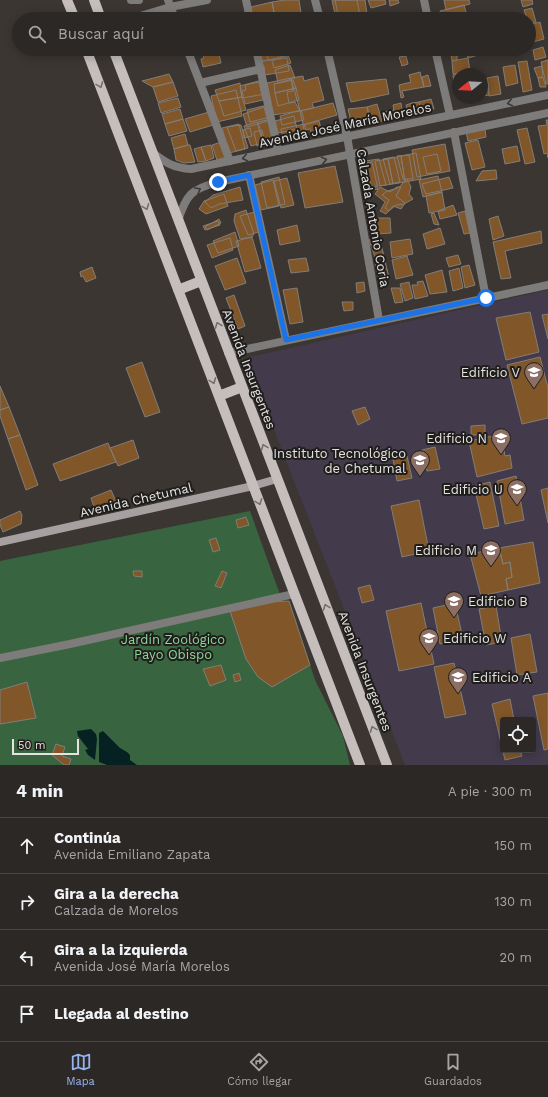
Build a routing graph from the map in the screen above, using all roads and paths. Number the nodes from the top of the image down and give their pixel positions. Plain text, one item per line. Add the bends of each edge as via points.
1 (67, 0) edge
2 (94, 0) edge
3 (132, 0) edge
4 (139, 0) edge
5 (207, 0) edge
6 (246, 0) edge
7 (315, 0) edge
8 (424, 0) edge
9 (169, 3) edge
10 (72, 12) edge
11 (98, 12) edge
12 (148, 12) edge
13 (249, 12) edge
14 (318, 12) edge
15 (427, 12) edge
16 (89, 56) edge
17 (117, 56) edge
18 (190, 56) edge
19 (258, 56) edge
20 (329, 56) edge
21 (437, 56) edge
22 (261, 69) junction
23 (200, 83) junction
24 (548, 95) edge
25 (548, 113) edge
26 (450, 116) junction
27 (454, 132) junction
28 (348, 136) junction
29 (278, 151) junction
30 (151, 152) junction
31 (350, 154) junction
32 (230, 161) junction
33 (249, 175) junction
34 (178, 221) junction
35 (201, 281) junction
36 (548, 285) edge
37 (178, 290) junction
38 (486, 298) junction
39 (379, 320) junction
40 (286, 340) junction
41 (228, 353) junction
42 (242, 387) junction
43 (219, 396) junction
44 (277, 478) junction
45 (253, 486) junction
46 (0, 542) edge
47 (294, 594) junction
48 (0, 658) edge
49 (383, 764) edge
50 (360, 765) edge

1 - 10 main road
2 - 11 main road
3 - 4 street
5 - 9 street
6 - 13 street
7 - 14 street
8 - 15 street
9 - 12 street
16 -> 37 main road
17 - 30 main road, Avenida Insurgentes
18 - 23 street
19 - 22 street
20 - 28 street, Calzada Antonio Coria
21 - 26 street
22 - 23 street
22 - 29 street
23 - 32 street
24 -> 26 street, Avenida José María Morelos
25 - 27 street
26 - 28 street, Avenida José María Morelos
27 - 31 street
27 - 38 street
28 - 29 street, Avenida José María Morelos
28 - 31 street, Calzada Antonio Coria
29 -> 32 street, Avenida José María Morelos
30 - 32 street, Avenida José María Morelos via 168,164 180,168 191,169
30 - 34 main road, Avenida Insurgentes
33 -> 31 street
31 - 39 street, Calzada Antonio Coria
34 -> 33 street via 188,196 197,189
33 - 40 street
34 - 35 main road, Avenida Insurgentes
35 - 37 main road
41 -> 35 main road, Avenida Insurgentes
36 - 38 street
37 -> 43 main road
38 - 39 street
39 - 40 street
40 - 41 street
41 - 42 main road, Avenida Insurgentes
42 - 43 main road
44 -> 42 main road, Avenida Insurgentes
43 - 45 main road
44 - 45 main road, Avenida Chetumal
49 -> 44 main road, Avenida Insurgentes
45 - 46 main road, Avenida Chetumal
45 -> 47 main road
47 - 48 street
47 - 50 main road

